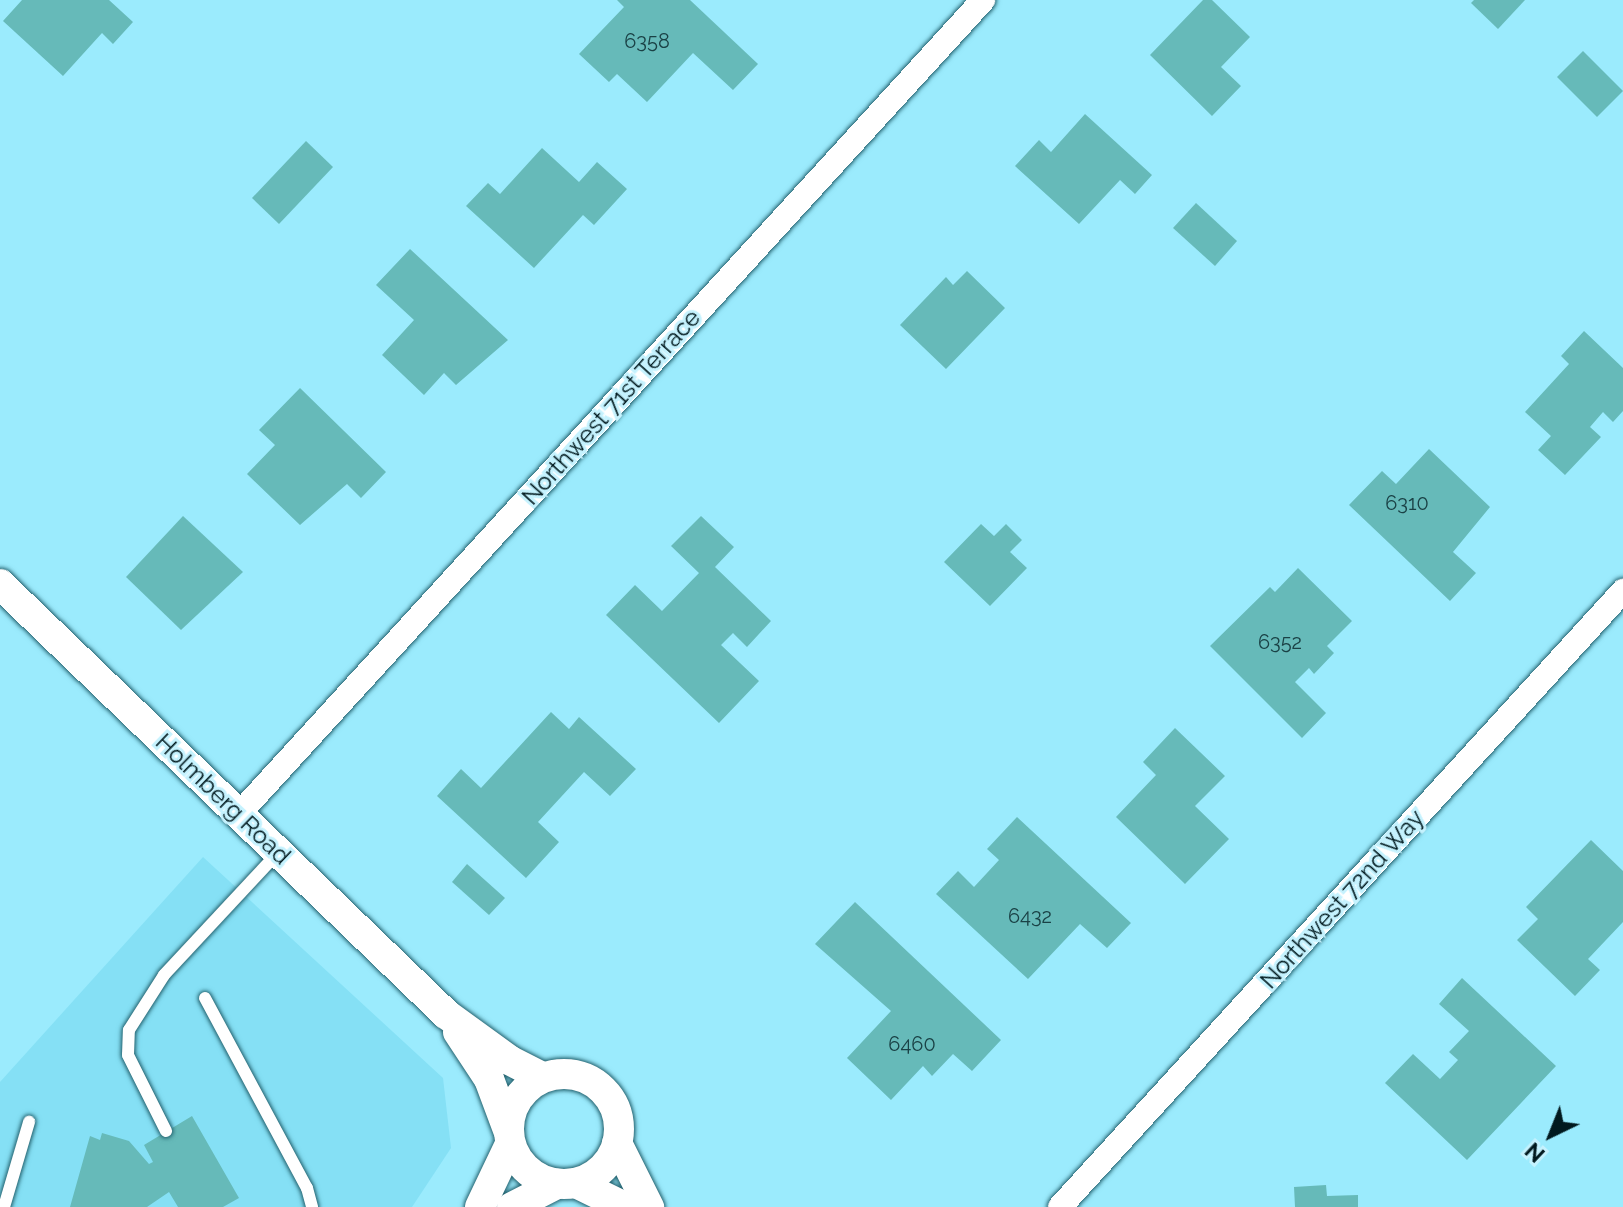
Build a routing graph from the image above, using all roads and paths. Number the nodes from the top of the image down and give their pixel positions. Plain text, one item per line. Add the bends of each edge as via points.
1 (983, 0) edge
2 (0, 584) edge
3 (1623, 591) edge
4 (239, 814) junction
5 (279, 852) junction
6 (205, 998) dead end
7 (446, 1014) junction
8 (542, 1077) junction
9 (29, 1122) dead end
10 (166, 1131) dead end
11 (509, 1137) junction
12 (617, 1143) junction
13 (567, 1183) junction
14 (4, 1207) edge
15 (312, 1207) edge
16 (480, 1207) edge
17 (512, 1207) edge
18 (625, 1207) edge
19 (649, 1207) edge
20 (1060, 1207) edge

1 - 4 street, Northwest 71st Terrace
2 - 4 street, Holmberg Road
3 - 20 street, Northwest 72nd Way
4 - 5 street, Holmberg Road
5 - 7 street, Holmberg Road
5 - 10 lane via 164,975 129,1030 128,1055
6 - 15 lane via 307,1188
7 - 8 street, Holmberg Road
7 - 11 street, Holmberg Road via 489,1079
8 - 11 street via 517,1098
8 - 12 street via 560,1073 593,1082 615,1108
9 - 14 lane
11 - 13 street via 528,1171
11 - 16 street
12 - 13 street via 603,1169
12 - 19 street
13 - 17 street
13 - 18 street

